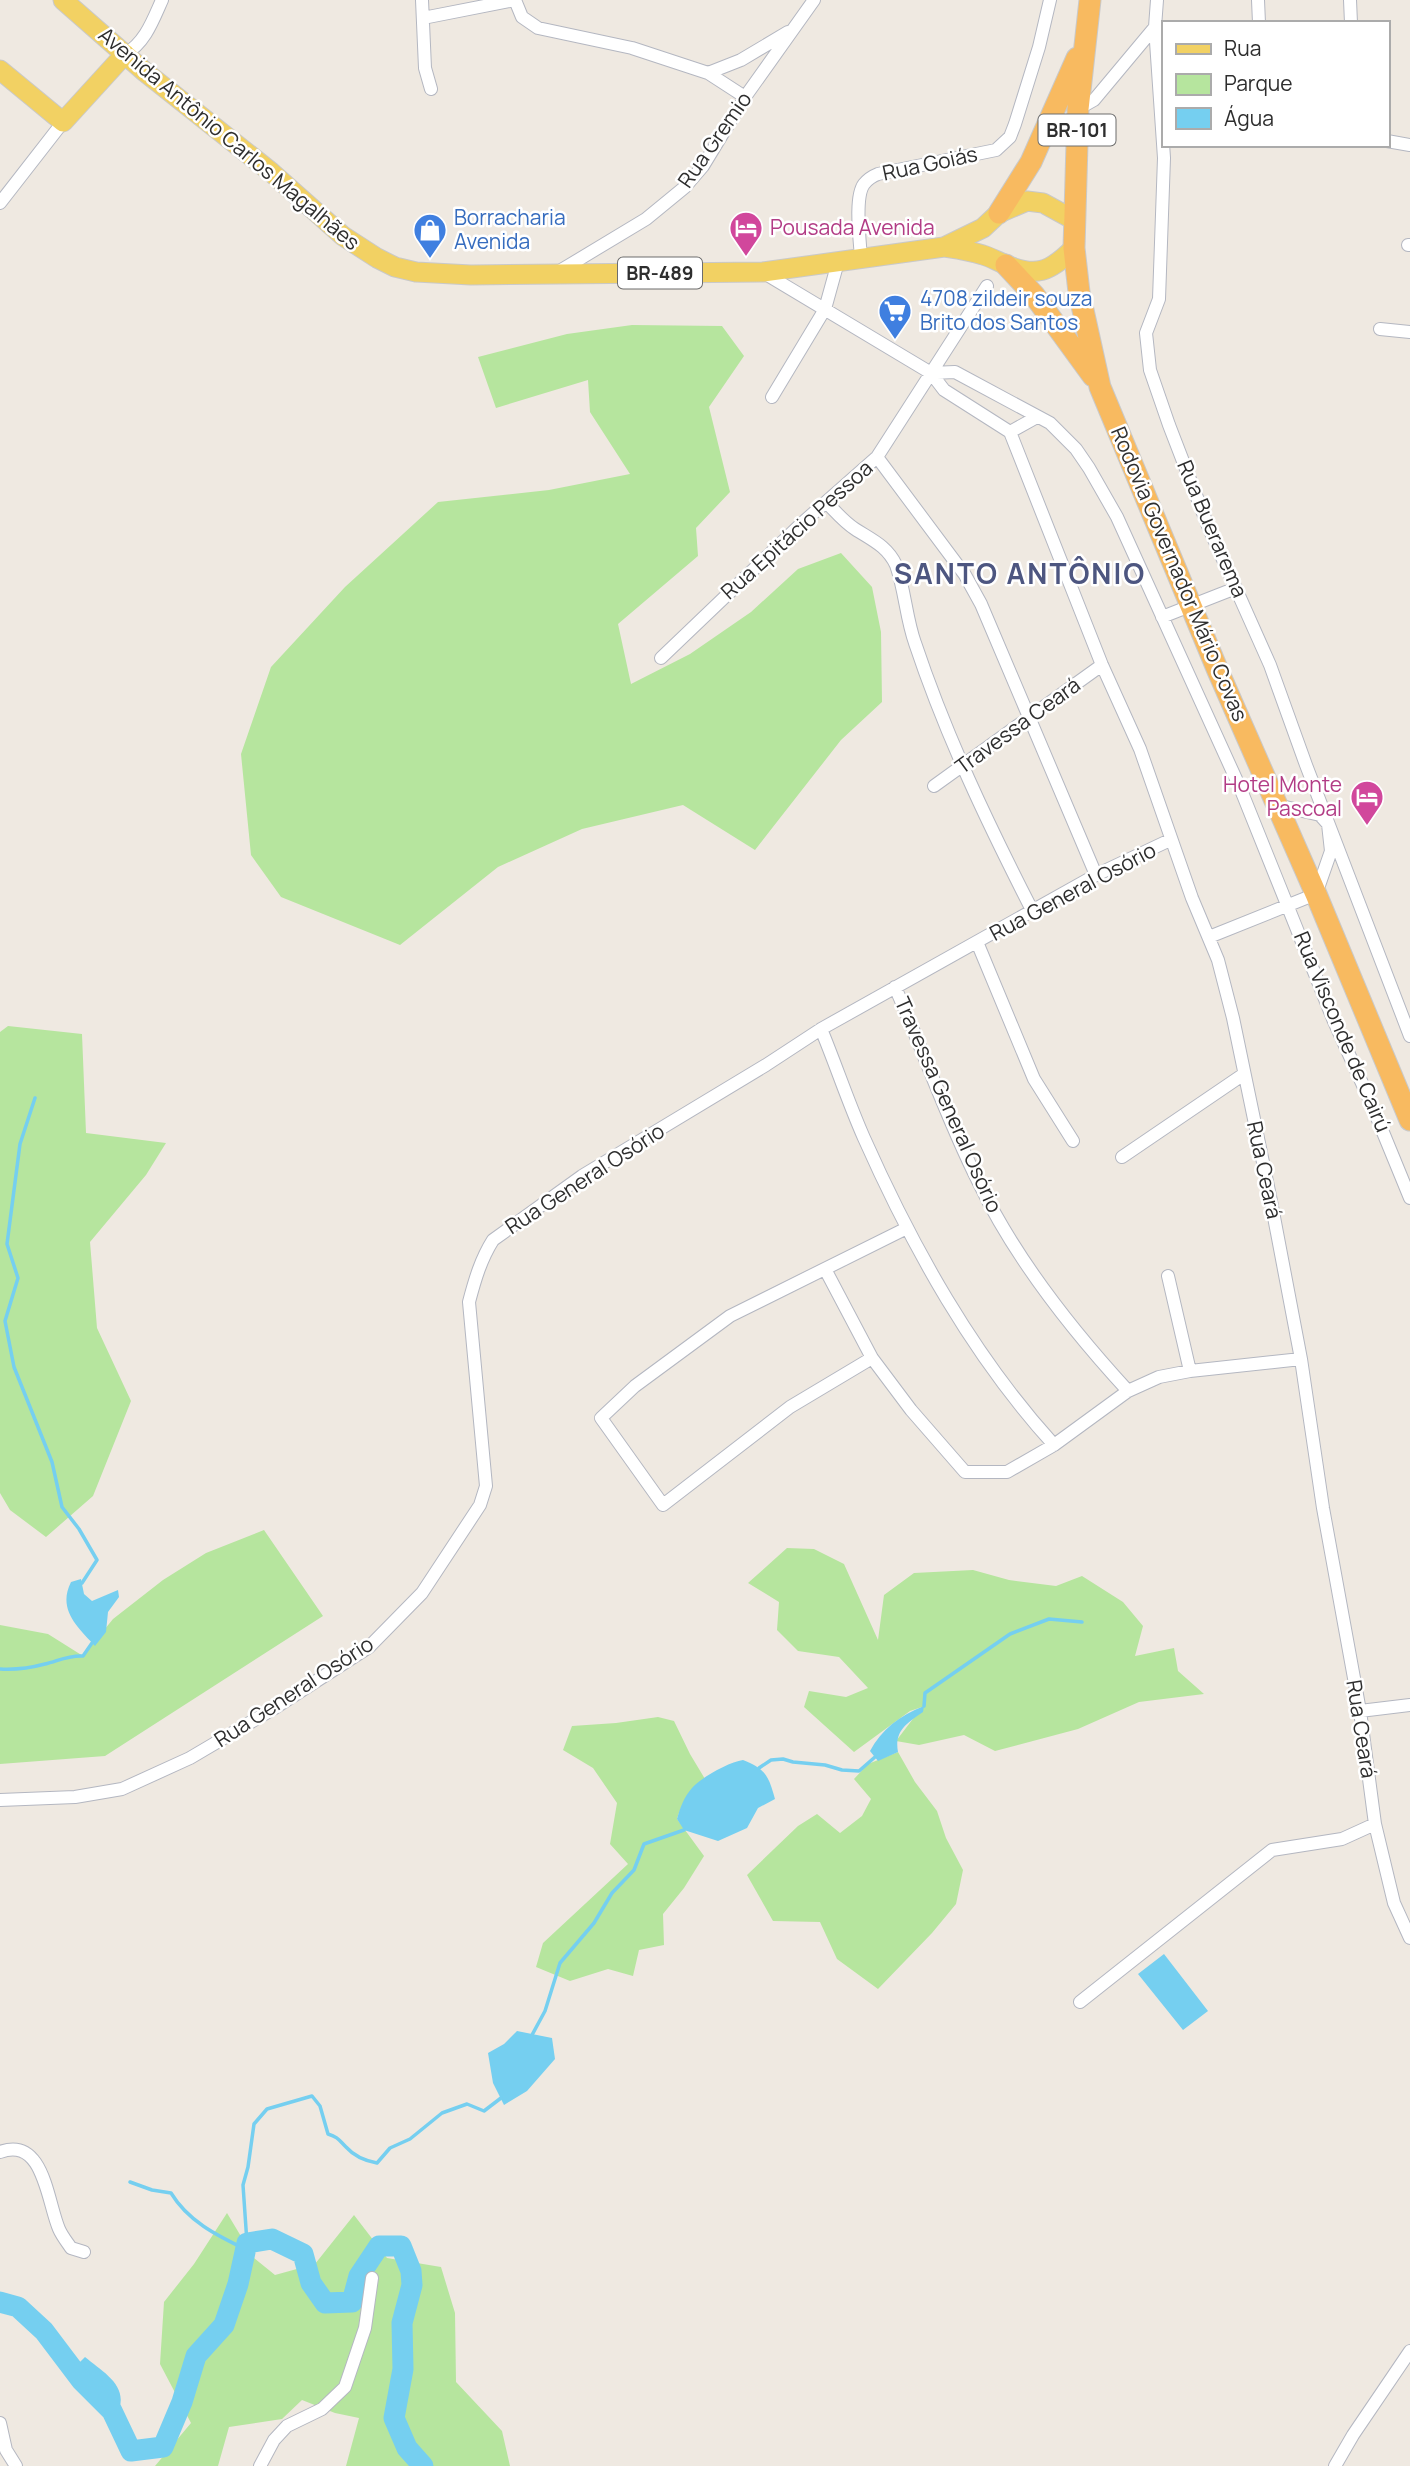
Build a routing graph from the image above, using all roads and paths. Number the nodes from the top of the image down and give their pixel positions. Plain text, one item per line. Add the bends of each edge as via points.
1 (63, 0) edge
2 (162, 0) edge
3 (422, 0) edge
4 (516, 0) edge
5 (814, 0) edge
6 (1050, 0) edge
7 (1090, 0) edge
8 (1157, 0) edge
9 (1258, 0) edge
10 (1350, 0) edge
11 (423, 18) junction
12 (1259, 21) edge
13 (1351, 21) edge
14 (1155, 27) junction
15 (793, 29) junction
16 (1085, 41) junction
17 (125, 54) junction
18 (0, 70) edge
19 (708, 73) junction
20 (431, 89) dead end
21 (745, 97) junction
22 (1078, 109) junction
23 (1162, 118) edge
24 (62, 122) junction
25 (1389, 141) edge
26 (1410, 145) edge
27 (1163, 147) edge
28 (0, 203) edge
29 (999, 213) junction
30 (1073, 220) junction
31 (983, 228) junction
32 (944, 247) junction
33 (1074, 248) junction
34 (985, 255) junction
35 (861, 258) junction
36 (838, 262) junction
37 (1006, 265) junction
38 (763, 272) junction
39 (554, 274) junction
40 (987, 286) dead end
41 (825, 309) junction
42 (1380, 329) dead end
43 (1410, 332) edge
44 (931, 373) junction
45 (1100, 387) junction
46 (772, 397) dead end
47 (1037, 417) junction
48 (1010, 432) junction
49 (877, 457) junction
50 (826, 502) junction
51 (1236, 588) junction
52 (1191, 606) junction
53 (1162, 617) junction
54 (662, 658) dead end
55 (1102, 666) junction
56 (1029, 718) junction
57 (961, 766) junction
58 (934, 786) dead end
59 (1276, 805) junction
60 (1328, 824) junction
61 (1170, 840) junction
62 (1096, 875) junction
63 (1317, 894) junction
64 (1289, 905) junction
65 (1033, 912) junction
66 (1209, 937) junction
67 (978, 942) junction
68 (895, 987) junction
69 (821, 1029) junction
70 (1410, 1036) edge
71 (1244, 1074) junction
72 (1410, 1120) edge
73 (1073, 1141) dead end
74 (1122, 1157) dead end
75 (1410, 1198) edge
76 (907, 1228) junction
77 (825, 1269) junction
78 (1168, 1276) dead end
79 (872, 1358) junction
80 (1301, 1359) junction
81 (1190, 1371) junction
82 (1128, 1391) junction
83 (1054, 1445) junction
84 (1410, 1705) edge
85 (1360, 1711) junction
86 (0, 1800) edge
87 (1375, 1824) junction
88 (1410, 1938) edge
89 (1080, 2003) dead end
90 (0, 2152) edge
91 (84, 2252) dead end
92 (372, 2278) dead end
93 (1410, 2351) edge
94 (0, 2423) edge
95 (16, 2466) edge
96 (260, 2466) edge
97 (1335, 2466) edge

1 - 17 main road, Avenida Antônio Carlos Magalhães / BR-489
2 - 17 street via 144,37
3 - 11 street
4 - 11 street
4 - 19 street via 522,17 538,28 632,48
5 - 15 street, Rua Gremio
6 - 35 street, Rua Goiás via 1010,137 996,150 870,178 860,196
7 - 16 highway, Rodovia Governador Mário Covas / BR-101
8 - 14 street, Rua Buerarema
9 - 12 street
10 - 13 street
11 - 20 street via 425,68
14 - 22 street via 1094,100
14 - 23 street, Rua Buerarema
15 - 19 street via 741,60
15 - 21 street, Rua Gremio
16 - 22 highway, Rodovia Governador Mário Covas / BR-101
16 - 29 highway, BR-489 via 1031,162
17 - 24 main road
17 - 39 main road, Avenida Antônio Carlos Magalhães / BR-489 via 343,236 377,258 395,267 438,274
18 - 24 main road
19 - 21 street
21 - 39 street, Rua Gremio via 703,166 677,195
22 - 30 highway, Rodovia Governador Mário Covas / BR-101
24 - 28 street
25 - 26 street
27 - 51 street, Rua Buerarema via 1159,299 1146,333 1147,352 1169,425
29 - 30 main road, BR-489 via 1027,201 1043,203
29 - 31 main road, BR-489
30 - 33 highway, Rodovia Governador Mário Covas / BR-101
31 - 32 main road, BR-489
31 - 34 main road
32 - 34 main road, BR-489
32 - 35 main road, Avenida Antônio Carlos Magalhães / BR-489
33 - 37 main road, BR-489 via 1058,264 1042,271
33 - 45 highway, Rodovia Governador Mário Covas / BR-101
34 - 37 main road, BR-489
35 - 36 main road, Avenida Antônio Carlos Magalhães / BR-489
36 - 38 main road, Avenida Antônio Carlos Magalhães / BR-489
36 - 41 street
37 - 45 highway, BR-489 via 1034,295
38 - 39 main road, Avenida Antônio Carlos Magalhães / BR-489
38 - 41 street
40 - 44 street, Rua Epitácio Pessoa
41 - 44 street
41 - 46 street
42 - 43 street
44 - 47 street via 955,372
44 - 48 street via 944,390
44 - 49 street, Rua Epitácio Pessoa
45 - 52 highway, Rodovia Governador Mário Covas / BR-101
47 - 48 street
47 - 53 street via 1060,432 1089,468 1117,517
48 - 55 street, Rua Ceará
49 - 50 street, Rua Epitácio Pessoa
49 - 56 street via 965,575
50 - 54 street, Rua Epitácio Pessoa
50 - 57 street via 891,555 900,575 914,642
51 - 52 street
51 - 60 street, Rua Buerarema via 1270,665
52 - 53 street
52 - 59 highway, Rodovia Governador Mário Covas / BR-101
53 - 64 street, Rua Visconde de Cairú
55 - 56 street, Travessa Ceará
55 - 61 street, Rua Ceará via 1140,749
56 - 57 street, Travessa Ceará
56 - 62 street
57 - 58 street, Travessa Ceará
57 - 65 street
59 - 60 street via 1320,815
59 - 63 highway, Rodovia Governador Mário Covas / BR-101
60 - 63 street via 1331,851
60 - 70 street, Rua Buerarema
61 - 62 street, Rua General Osório
61 - 66 street, Rua Ceará
62 - 65 street, Rua General Osório
63 - 64 street
63 - 72 highway, Rodovia Governador Mário Covas / BR-101
64 - 66 street
64 - 75 street, Rua Visconde de Cairú
65 - 67 street, Rua General Osório
66 - 71 street, Rua Ceará
67 - 68 street, Rua General Osório
67 - 73 street via 1034,1079
68 - 69 street, Rua General Osório
68 - 82 street, Travessa General Osório via 959,1142 1002,1225 1073,1330
69 - 76 street via 863,1136
69 - 86 street, Rua General Osório via 582,1176 493,1240 469,1302 486,1486 480,1505 422,1593 369,1647 201,1752 122,1789 75,1797
71 - 74 street
71 - 80 street, Rua Ceará
76 - 77 street
76 - 83 street via 962,1323
77 - 79 street
77 - 79 street via 730,1316 635,1386 601,1418 663,1504 790,1407
78 - 81 street
79 - 83 street via 965,1472 1007,1472
80 - 81 street
80 - 85 street, Rua Ceará
81 - 82 street via 1159,1377
82 - 83 street
84 - 85 street
85 - 87 street, Rua Ceará
87 - 88 street, Rua Ceará via 1394,1903
87 - 89 street via 1342,1839 1272,1850
90 - 91 street via 21,2149 35,2159 59,2228 71,2248
92 - 96 street via 365,2328 345,2387 322,2409 287,2426
93 - 97 street
94 - 95 street via 6,2450

